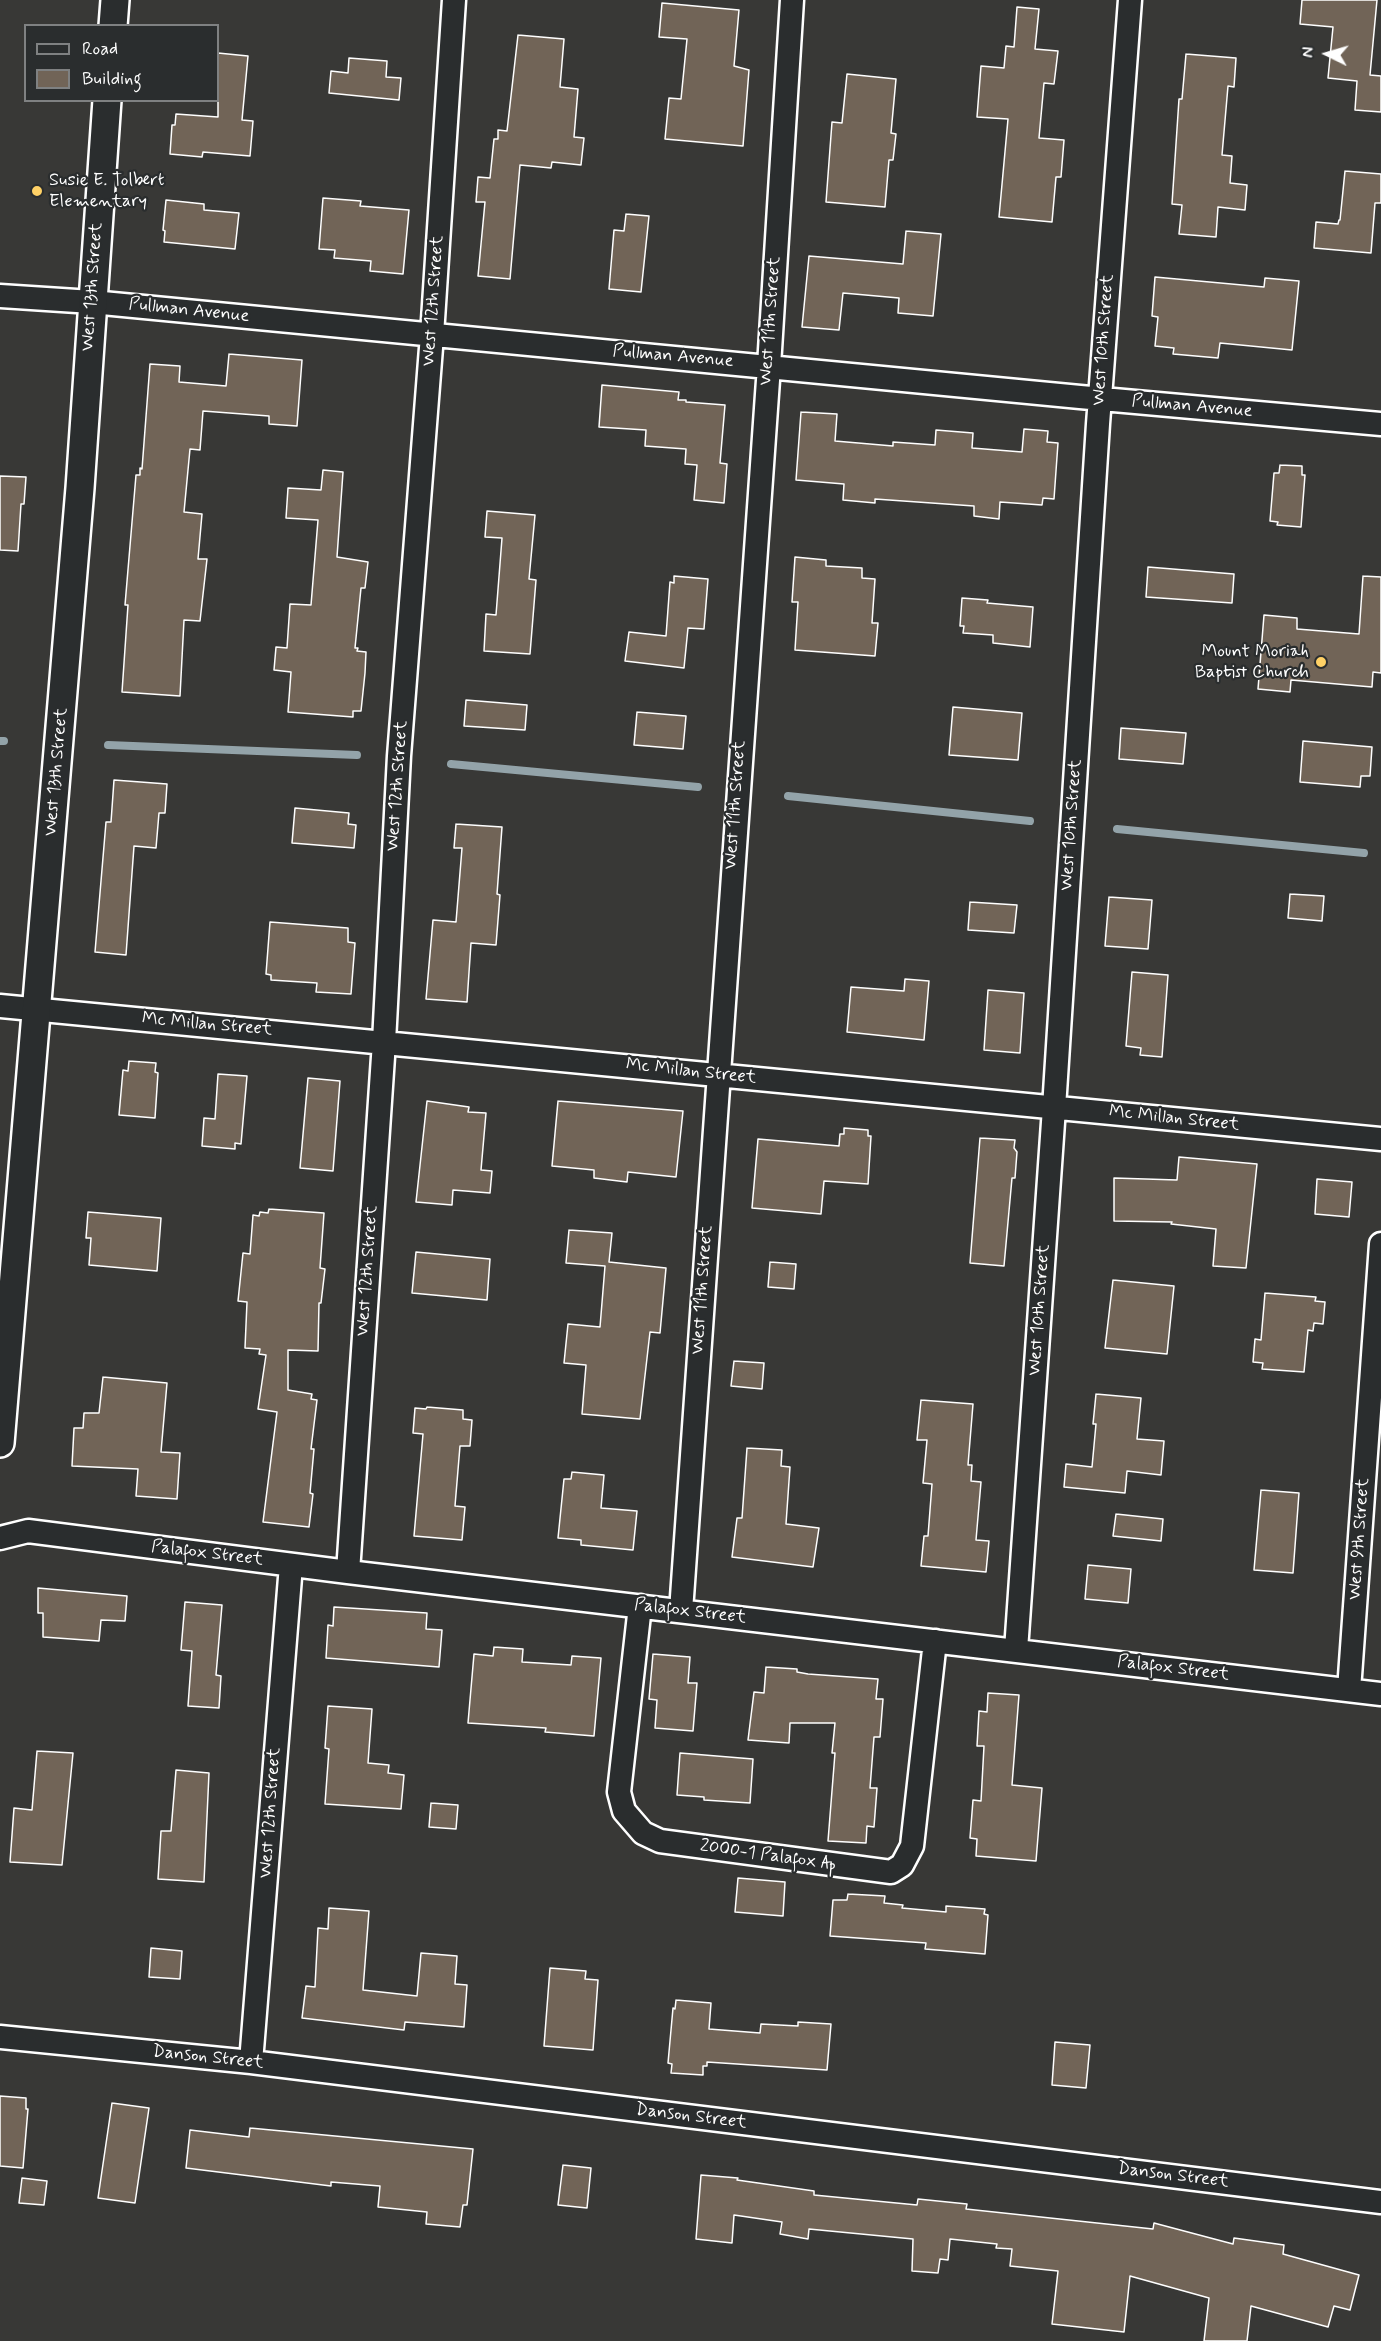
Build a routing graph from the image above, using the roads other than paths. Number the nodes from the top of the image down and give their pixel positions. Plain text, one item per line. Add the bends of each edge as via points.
1 (115, 0) edge
2 (454, 0) edge
3 (792, 0) edge
4 (1130, 0) edge
5 (113, 24) edge
6 (107, 102) edge
7 (0, 296) edge
8 (92, 302) junction
9 (432, 335) junction
10 (769, 366) junction
11 (1100, 399) junction
12 (1381, 424) edge
13 (0, 1006) edge
14 (38, 1009) junction
15 (384, 1042) junction
16 (719, 1076) junction
17 (1054, 1108) junction
18 (1381, 1139) edge
19 (1381, 1244) edge
20 (0, 1443) edge
21 (0, 1538) edge
22 (291, 1565) junction
23 (348, 1572) junction
24 (640, 1605) junction
25 (681, 1611) junction
26 (935, 1641) junction
27 (1016, 1650) junction
28 (1349, 1690) junction
29 (1381, 1694) edge
30 (0, 2037) edge
31 (252, 2062) junction
32 (1381, 2202) edge

1 - 5 street
2 - 9 street, West 12th Street
3 - 10 street, West 11th Street
4 - 11 street, West 10th Street
6 - 8 street, West 13th Street
7 - 8 street, Pullman Avenue
8 - 9 street, Pullman Avenue
8 - 14 street, West 13th Street
9 - 10 street, Pullman Avenue
9 - 15 street, West 12th Street via 399,756
10 - 11 street, Pullman Avenue
10 - 16 street, West 11th Street
11 - 12 street, Pullman Avenue
11 - 17 street, West 10th Street
13 - 14 street, Mc Millan Street
14 - 15 street, Mc Millan Street
14 - 20 street, West 13th Street
15 - 16 street, Mc Millan Street
15 - 23 street, West 12th Street
16 - 17 street, Mc Millan Street
16 - 25 street, West 11th Street
17 - 18 street, Mc Millan Street
17 - 27 street, West 10th Street
19 - 28 street, West 9th Street
21 - 22 street, Palafox Street via 28,1531
22 - 23 street, Palafox Street
22 - 31 street, West 12th Street
23 - 24 street, Palafox Street
24 - 25 street, Palafox Street
24 - 26 street, 2000-1 Palafox Ap via 619,1792 624,1811 643,1833 660,1841 891,1872 902,1865 912,1846
25 - 26 street, Palafox Street
26 - 27 street, Palafox Street
27 - 28 street, Palafox Street
28 - 29 street, Palafox Street
30 - 31 street, Danson Street
31 - 32 street, Danson Street

